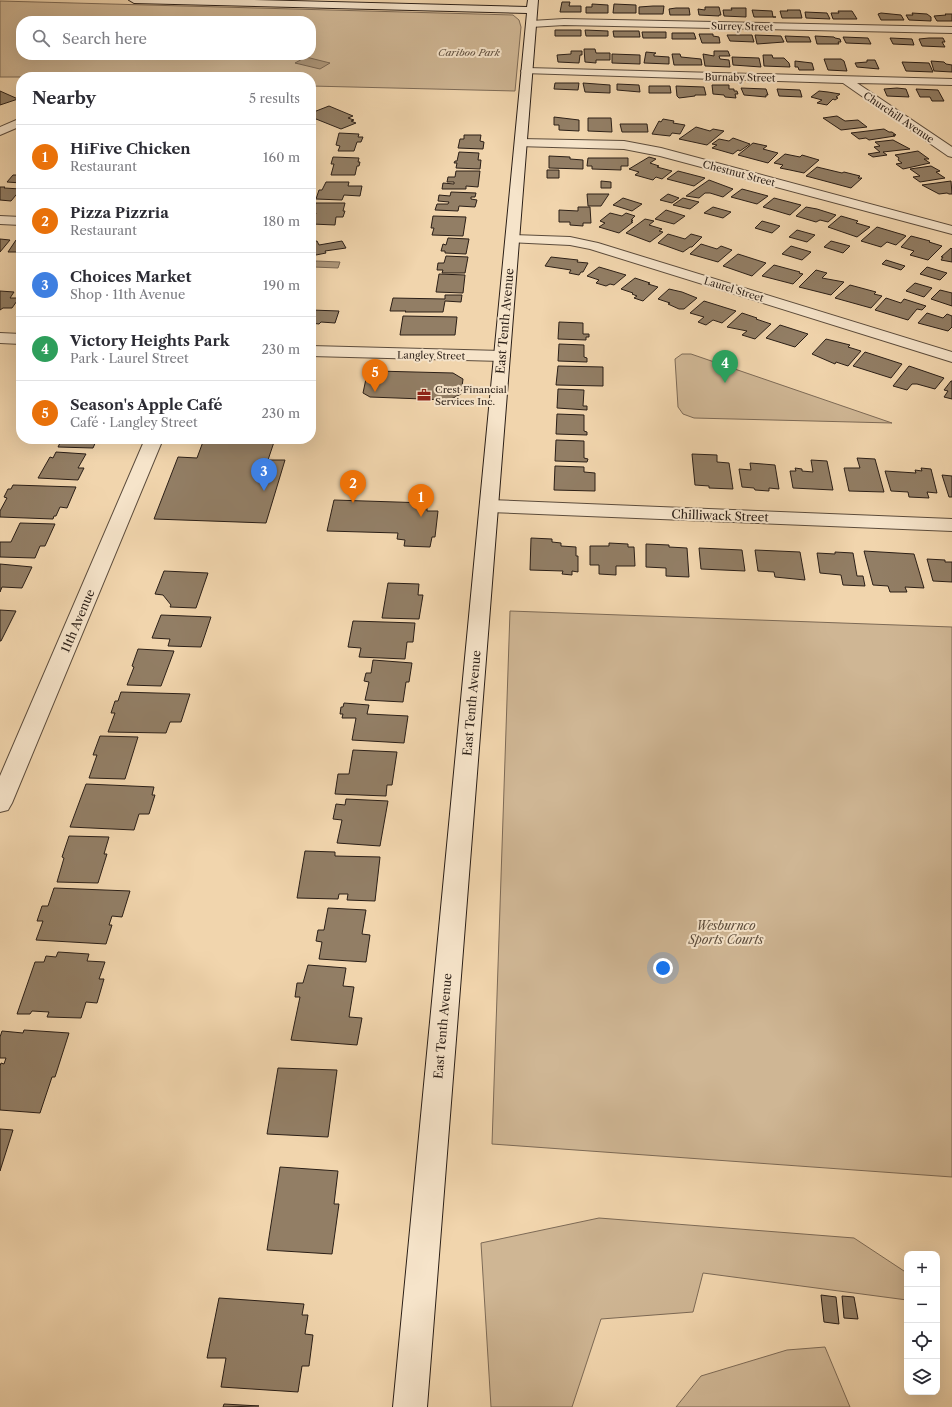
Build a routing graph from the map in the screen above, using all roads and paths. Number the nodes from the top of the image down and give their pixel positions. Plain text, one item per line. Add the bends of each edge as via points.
1 (134, 0) edge
2 (533, 5) edge
3 (531, 24) junction
4 (952, 30) edge
5 (527, 71) junction
6 (847, 80) junction
7 (952, 82) edge
8 (16, 124) edge
9 (0, 132) edge
10 (521, 143) junction
11 (952, 153) edge
12 (0, 220) edge
13 (16, 221) edge
14 (952, 230) edge
15 (513, 239) junction
16 (0, 338) edge
17 (16, 339) edge
18 (316, 351) edge
19 (502, 356) junction
20 (952, 357) edge
21 (152, 444) edge
22 (489, 506) junction
23 (952, 525) edge
24 (0, 803) edge
25 (410, 1407) edge

1 - 2 street
2 - 3 street, East Tenth Avenue
3 - 4 street, Surrey Street via 564,22
3 - 5 street, East Tenth Avenue
5 - 6 street, Burnaby Street
5 - 10 street, East Tenth Avenue
6 - 7 street, Burnaby Street
6 - 11 street, Churchill Avenue
8 - 9 street
10 - 14 street, Chestnut Street via 624,145 661,152
10 - 15 street, East Tenth Avenue
12 - 13 street
15 - 19 street, East Tenth Avenue
15 - 20 street, Laurel Street via 570,241 593,246
16 - 17 street
18 - 19 street, Langley Street
19 - 22 street, East Tenth Avenue
21 - 24 street, 11th Avenue
22 - 23 street, Chilliwack Street
22 - 25 street, East Tenth Avenue

